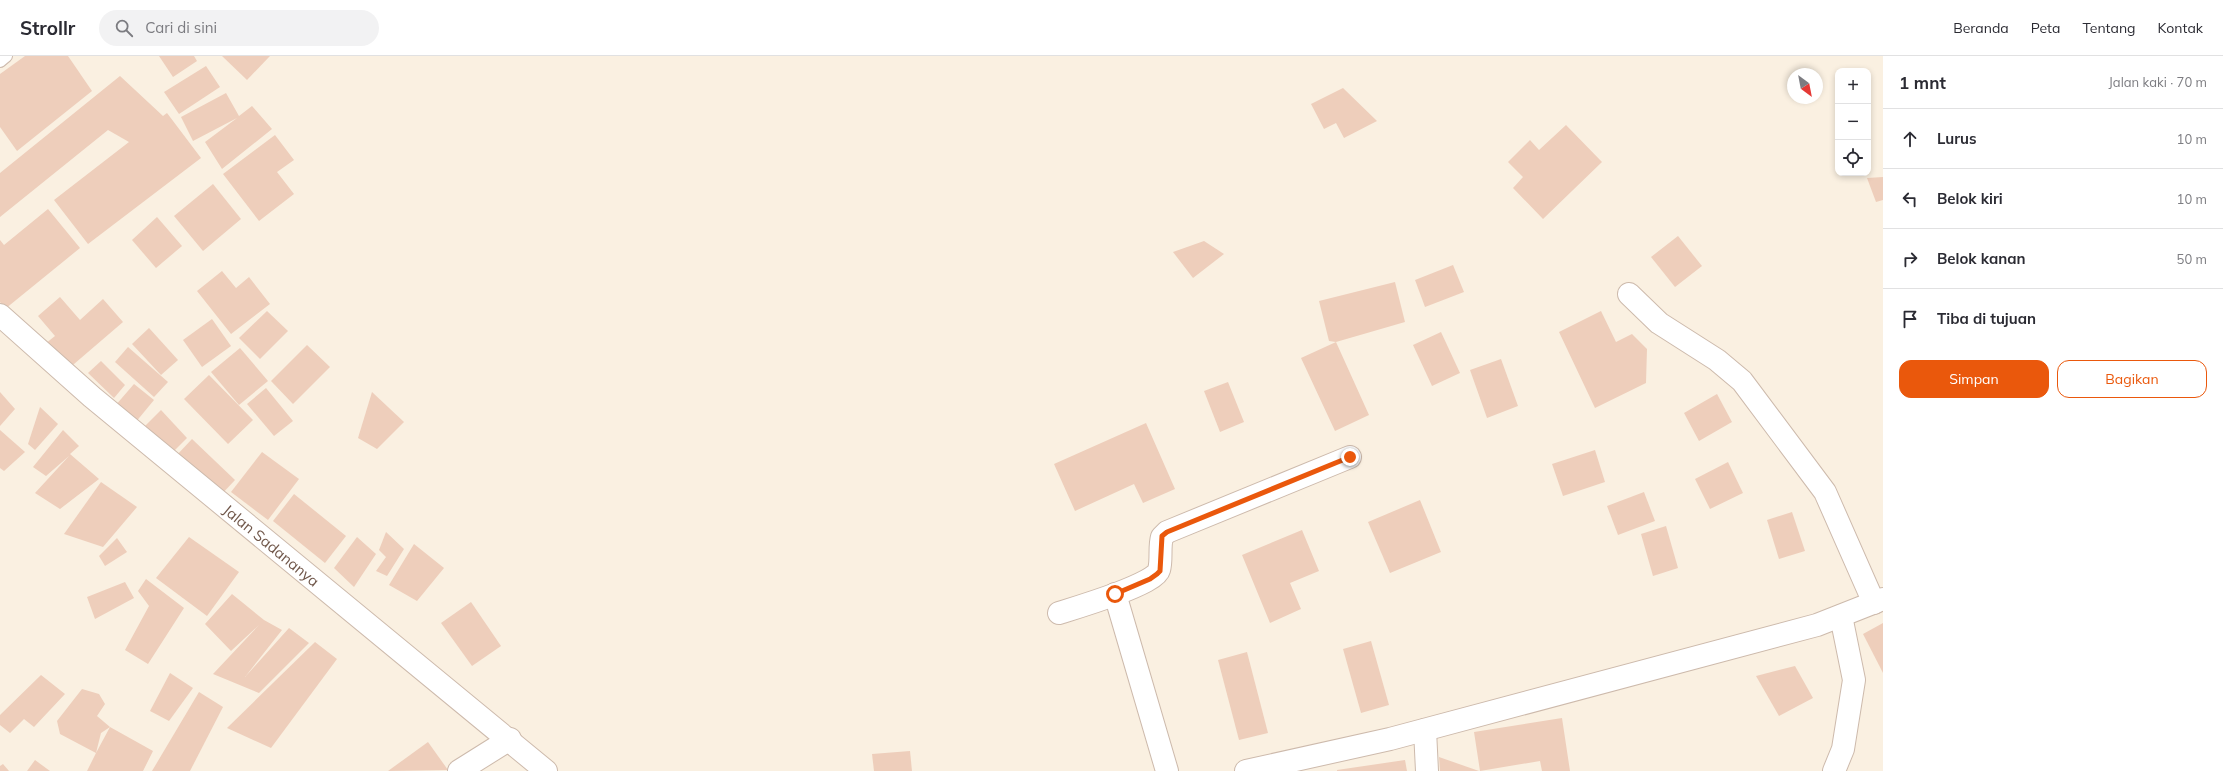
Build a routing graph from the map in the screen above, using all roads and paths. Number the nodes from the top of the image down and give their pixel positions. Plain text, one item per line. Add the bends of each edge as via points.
1 (6, 56) edge
2 (0, 62) edge
3 (1629, 294) dead end
4 (0, 315) edge
5 (1350, 457) dead end
6 (1115, 594) junction
7 (1879, 601) edge
8 (1059, 613) dead end
9 (1841, 616) junction
10 (1425, 730) junction
11 (510, 739) junction
12 (459, 771) edge
13 (546, 771) edge
14 (1167, 771) edge
15 (1246, 771) edge
16 (1427, 771) edge
17 (1834, 771) edge

1 - 2 lane
3 - 7 street via 1659,323 1717,360 1742,381 1824,492
4 - 11 street, Jalan Sadananya via 98,402 449,693
5 - 6 street via 1167,532 1162,536 1160,571 1155,577
6 - 8 street
6 - 14 street
7 - 9 street
9 - 10 street via 1817,625
9 - 17 street via 1854,680 1843,749
10 - 15 street
10 - 16 street
11 - 12 street
11 - 13 street, Jalan Sadananya

